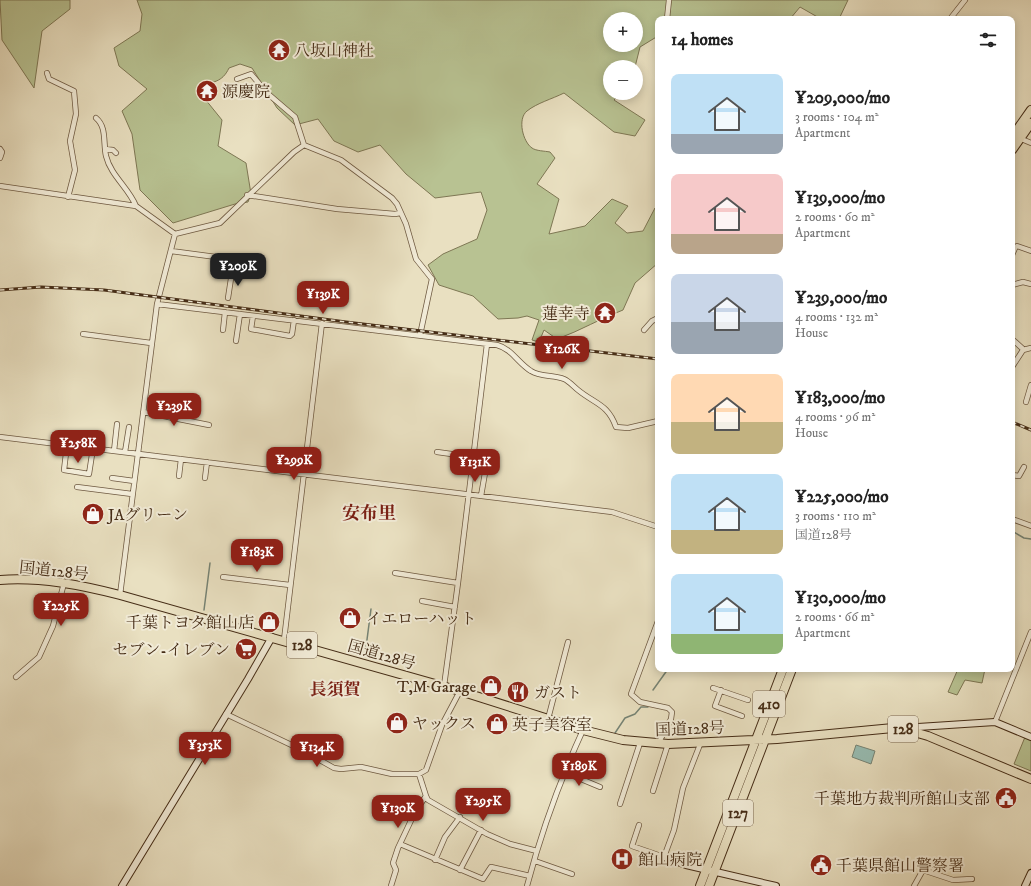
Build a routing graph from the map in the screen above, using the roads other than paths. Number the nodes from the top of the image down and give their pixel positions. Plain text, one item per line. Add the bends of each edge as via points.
1 (669, 0) edge
2 (965, 0) edge
3 (667, 16) edge
4 (952, 16) edge
5 (47, 73) dead end
6 (237, 79) dead end
7 (1031, 110) edge
8 (96, 118) dead end
9 (1031, 123) edge
10 (1015, 137) edge
11 (1031, 143) edge
12 (304, 145) junction
13 (0, 149) edge
14 (105, 149) junction
15 (116, 154) dead end
16 (0, 158) edge
17 (0, 186) edge
18 (247, 195) junction
19 (68, 196) junction
20 (136, 206) junction
21 (400, 213) junction
22 (175, 234) junction
23 (1015, 248) edge
24 (171, 251) junction
25 (1031, 251) edge
26 (232, 259) dead end
27 (232, 272) dead end
28 (1015, 283) edge
29 (1031, 284) edge
30 (228, 298) dead end
31 (157, 304) junction
32 (225, 312) junction
33 (240, 314) junction
34 (254, 316) junction
35 (294, 320) junction
36 (655, 320) edge
37 (322, 323) junction
38 (223, 330) dead end
39 (644, 330) dead end
40 (83, 334) dead end
41 (420, 335) junction
42 (236, 341) dead end
43 (1015, 342) edge
44 (151, 343) junction
45 (487, 344) junction
46 (1031, 348) edge
47 (1023, 350) junction
48 (1015, 362) edge
49 (1031, 385) edge
50 (1026, 402) dead end
51 (143, 412) junction
52 (655, 421) edge
53 (117, 424) dead end
54 (209, 425) dead end
55 (129, 427) dead end
56 (0, 437) edge
57 (67, 445) junction
58 (93, 448) junction
59 (114, 451) junction
60 (125, 452) junction
61 (438, 452) dead end
62 (138, 454) junction
63 (473, 457) junction
64 (181, 459) junction
65 (207, 462) junction
66 (1024, 467) dead end
67 (485, 473) dead end
68 (304, 474) junction
69 (1015, 475) edge
70 (179, 476) dead end
71 (112, 478) dead end
72 (205, 478) dead end
73 (134, 481) junction
74 (77, 487) dead end
75 (132, 494) junction
76 (468, 494) junction
77 (481, 496) junction
78 (1015, 520) edge
79 (655, 526) edge
80 (1031, 526) edge
81 (395, 573) dead end
82 (223, 577) dead end
83 (0, 580) edge
84 (64, 583) junction
85 (458, 583) junction
86 (290, 585) junction
87 (120, 595) junction
88 (422, 602) dead end
89 (455, 607) junction
90 (655, 629) edge
91 (1031, 632) edge
92 (272, 637) junction
93 (284, 640) junction
94 (568, 642) dead end
95 (783, 672) edge
96 (791, 672) edge
97 (16, 677) dead end
98 (444, 686) junction
99 (713, 688) dead end
100 (721, 690) junction
101 (460, 691) junction
102 (748, 700) dead end
103 (226, 714) junction
104 (742, 716) dead end
105 (548, 719) junction
106 (995, 722) junction
107 (583, 730) junction
108 (907, 730) junction
109 (1031, 737) edge
110 (766, 739) junction
111 (756, 740) junction
112 (701, 742) junction
113 (640, 743) junction
114 (658, 744) junction
115 (668, 744) junction
116 (564, 772) junction
117 (419, 774) junction
118 (1031, 779) edge
119 (600, 787) dead end
120 (653, 791) dead end
121 (426, 796) junction
122 (620, 804) dead end
123 (460, 817) junction
124 (639, 825) dead end
125 (481, 830) junction
126 (400, 844) junction
127 (536, 851) junction
128 (664, 856) junction
129 (435, 860) junction
130 (535, 861) junction
131 (460, 870) junction
132 (711, 870) junction
133 (1031, 873) edge
134 (572, 874) dead end
135 (530, 876) junction
136 (972, 879) dead end
137 (122, 886) edge
138 (391, 886) edge
139 (527, 886) edge
140 (700, 886) edge
141 (709, 886) edge
142 (776, 886) edge
143 (914, 886) edge
144 (1025, 886) edge

1 - 3 street
2 - 4 street
5 - 19 street via 49,79 74,90 76,98 76,114 70,140 75,170
6 - 12 street via 251,74 267,93 293,114
7 - 10 highway
8 - 14 street via 103,130
9 - 10 highway
10 - 11 street
12 - 18 street
12 - 21 street via 341,160 392,198
13 - 16 street
14 - 15 street via 113,150
14 - 20 street via 112,173 132,196
17 - 19 street
18 - 21 street via 337,209
18 - 22 street via 220,223
19 - 20 street
20 - 22 street
21 - 41 street via 406,224 416,259 432,279
22 - 24 street
23 - 25 street via 1017,246
24 - 26 street
24 - 31 street
27 - 30 street
28 - 29 street
31 - 32 street
31 - 44 street
32 - 33 street
32 - 38 street
33 - 34 street
33 - 42 street
34 - 35 street
34 - 35 street via 251,330 290,336
35 - 37 street
36 - 39 street
37 - 41 street
37 - 68 street
40 - 44 street
41 - 45 street
43 - 47 street
44 - 51 street
45 - 52 street via 503,347 532,372 566,380 603,406 612,415 616,427 628,428
45 - 63 street
46 - 47 street
47 - 48 street
49 - 50 street
51 - 54 street
51 - 62 street
53 - 59 street
55 - 60 street
56 - 57 street
57 - 58 street
57 - 58 street via 64,470 89,474
58 - 59 street
59 - 60 street
60 - 62 street
61 - 63 street
62 - 64 street
62 - 73 street
63 - 76 street
64 - 65 street
64 - 70 street
65 - 68 street
65 - 72 street
66 - 69 street via 1019,476
67 - 77 street
68 - 76 street
68 - 86 street
71 - 73 street
73 - 75 street
74 - 75 street
75 - 87 street
76 - 77 street
76 - 85 street
77 - 79 street via 612,512
78 - 80 street
81 - 85 street
82 - 86 street
83 - 84 highway, 国道128号 / 128
84 - 87 highway, 国道128号 / 128
84 - 97 street via 53,626 39,657
85 - 89 street
86 - 93 street
87 - 92 highway, 国道128号 / 128
88 - 89 street
89 - 98 street
90 - 114 street via 631,694 640,702 668,708 672,712
91 - 106 street
92 - 93 highway, 国道128号 / 128
92 - 103 street
93 - 98 highway, 国道128号 / 128
94 - 105 street
95 - 111 highway, 410
96 - 110 highway, 410
98 - 101 highway, 国道128号 / 128
99 - 100 street
100 - 102 street
100 - 104 street via 715,706
101 - 105 highway, 国道128号 / 128
101 - 117 street via 445,717 426,770
103 - 117 street via 334,768 361,767 392,774
103 - 137 street
105 - 107 highway, 国道128号 / 128
106 - 108 street
106 - 109 street
107 - 113 highway, 国道128号 / 128
107 - 116 street
108 - 110 highway, 128 via 880,729
108 - 118 highway, 128 via 928,736
110 - 111 highway, 128
110 - 132 highway, 127
111 - 112 highway, 国道128号 / 128
111 - 132 highway, 127
112 - 115 highway, 国道128号 / 128
112 - 128 street via 682,788 674,830
113 - 114 highway, 国道128号 / 128
113 - 122 street
114 - 115 highway, 国道128号 / 128
115 - 120 street
116 - 119 street
116 - 127 street
117 - 121 street
121 - 123 street via 428,800
121 - 126 street via 415,812
123 - 125 street
123 - 129 street via 445,837
124 - 128 street via 632,846
125 - 127 street via 510,844
125 - 131 street
126 - 129 street
126 - 138 street via 393,863 396,870
127 - 130 street
128 - 132 street via 686,865
129 - 131 street
130 - 134 street
130 - 135 street
131 - 135 street via 484,879 491,867
132 - 140 highway, 127
132 - 141 highway, 127
132 - 142 street
133 - 144 street
135 - 139 street
136 - 143 street via 953,880 923,870

